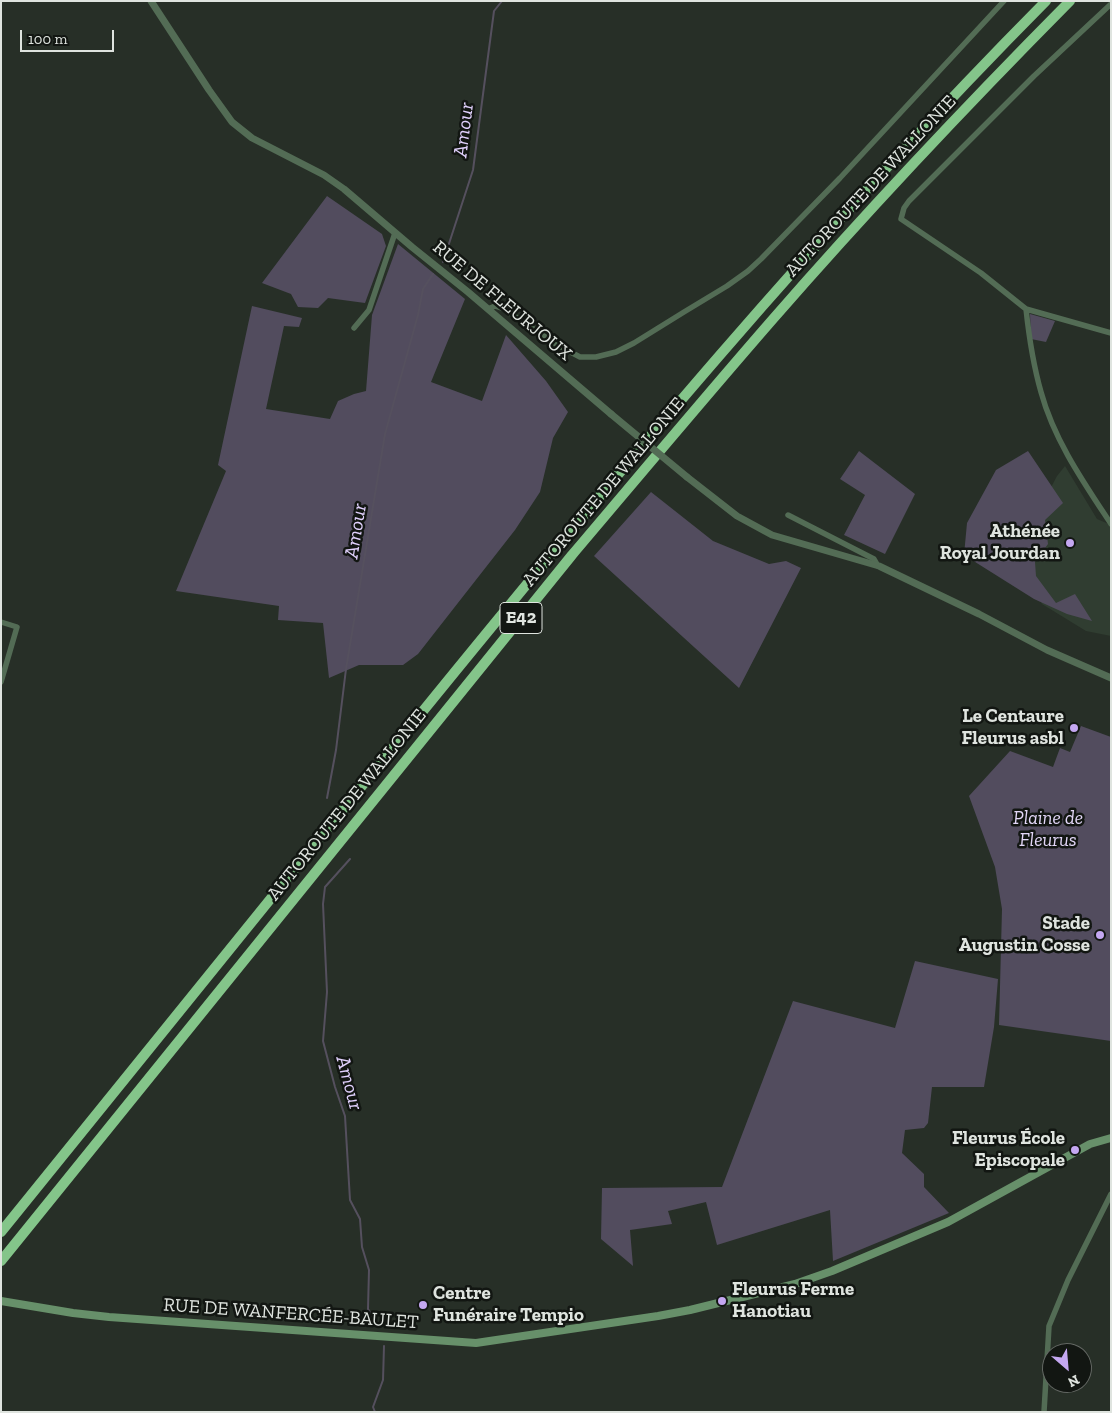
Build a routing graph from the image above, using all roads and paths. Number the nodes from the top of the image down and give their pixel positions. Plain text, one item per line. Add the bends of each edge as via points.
1 (151, 1) edge
2 (1004, 1) edge
3 (1046, 1) edge
4 (1070, 1) edge
5 (1111, 4) edge
6 (395, 233) junction
7 (488, 309) junction
8 (1026, 309) junction
9 (354, 328) dead end
10 (1111, 333) edge
11 (788, 515) dead end
12 (1111, 524) edge
13 (878, 566) junction
14 (1, 622) edge
15 (1111, 678) edge
16 (1, 682) edge
17 (1111, 1138) edge
18 (1111, 1194) edge
19 (1, 1232) edge
20 (1, 1260) edge
21 (5, 1302) edge
22 (1044, 1412) edge

1 - 6 street, RUE DE FLEURJOUX via 232,122 252,138 324,175
2 - 7 street via 840,178 748,271 634,343 616,352 580,357 504,309 494,306
3 - 19 highway, AUTOROUTE DE WALLONIE / E42 via 894,160 689,390 505,610
4 - 20 highway, AUTOROUTE DE WALLONIE / E42 via 853,230 639,476
5 - 8 street via 909,201 902,214 901,219
6 - 7 street, RUE DE FLEURJOUX
6 - 9 street via 369,310
7 - 13 street, RUE DE FLEURJOUX, bridge via 737,516 772,535
8 - 10 street
8 - 12 street via 1031,352 1041,394 1075,468
11 - 13 street, RUE DE FLEURJOUX via 874,559
13 - 15 street, RUE DE FLEURJOUX
14 - 16 street via 17,627
17 - 21 main road, RUE DE WANFERCÉE-BAULET via 1090,1144 978,1207 895,1245 795,1284 690,1310 476,1343 109,1317
18 - 22 street via 1049,1326

